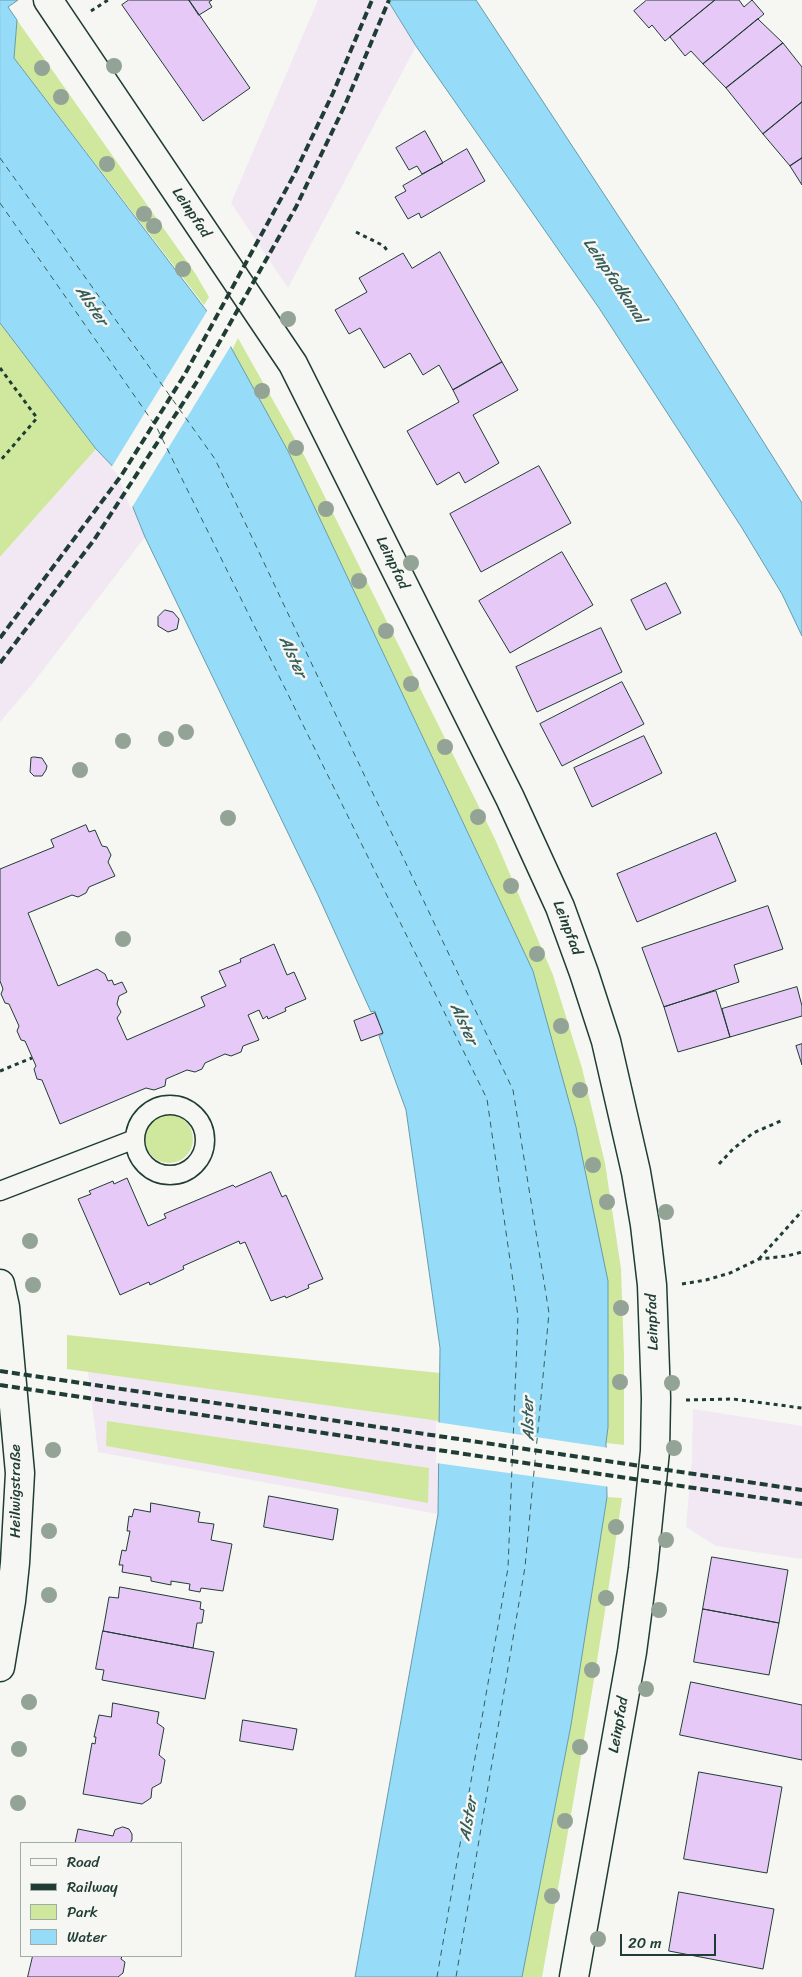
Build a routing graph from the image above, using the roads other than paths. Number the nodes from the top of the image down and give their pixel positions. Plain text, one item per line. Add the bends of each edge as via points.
1 (48, 0) edge
2 (135, 1139) junction
3 (0, 1191) edge
4 (0, 1284) edge
5 (10, 1472) edge
6 (0, 1666) edge
7 (574, 1977) edge

1 - 7 street, Leinpfad via 293,364 510,798 560,907 606,1041 645,1225 652,1285 655,1450 632,1652
2 - 2 lane via 139,1123 150,1111 167,1104 188,1109 197,1117 203,1126 205,1144 203,1153 192,1167 178,1174 166,1175 146,1165 139,1156
2 - 3 lane
4 - 5 street, Heilwigstraße via 5,1307
5 - 6 street, Heilwigstraße via 15,1563

